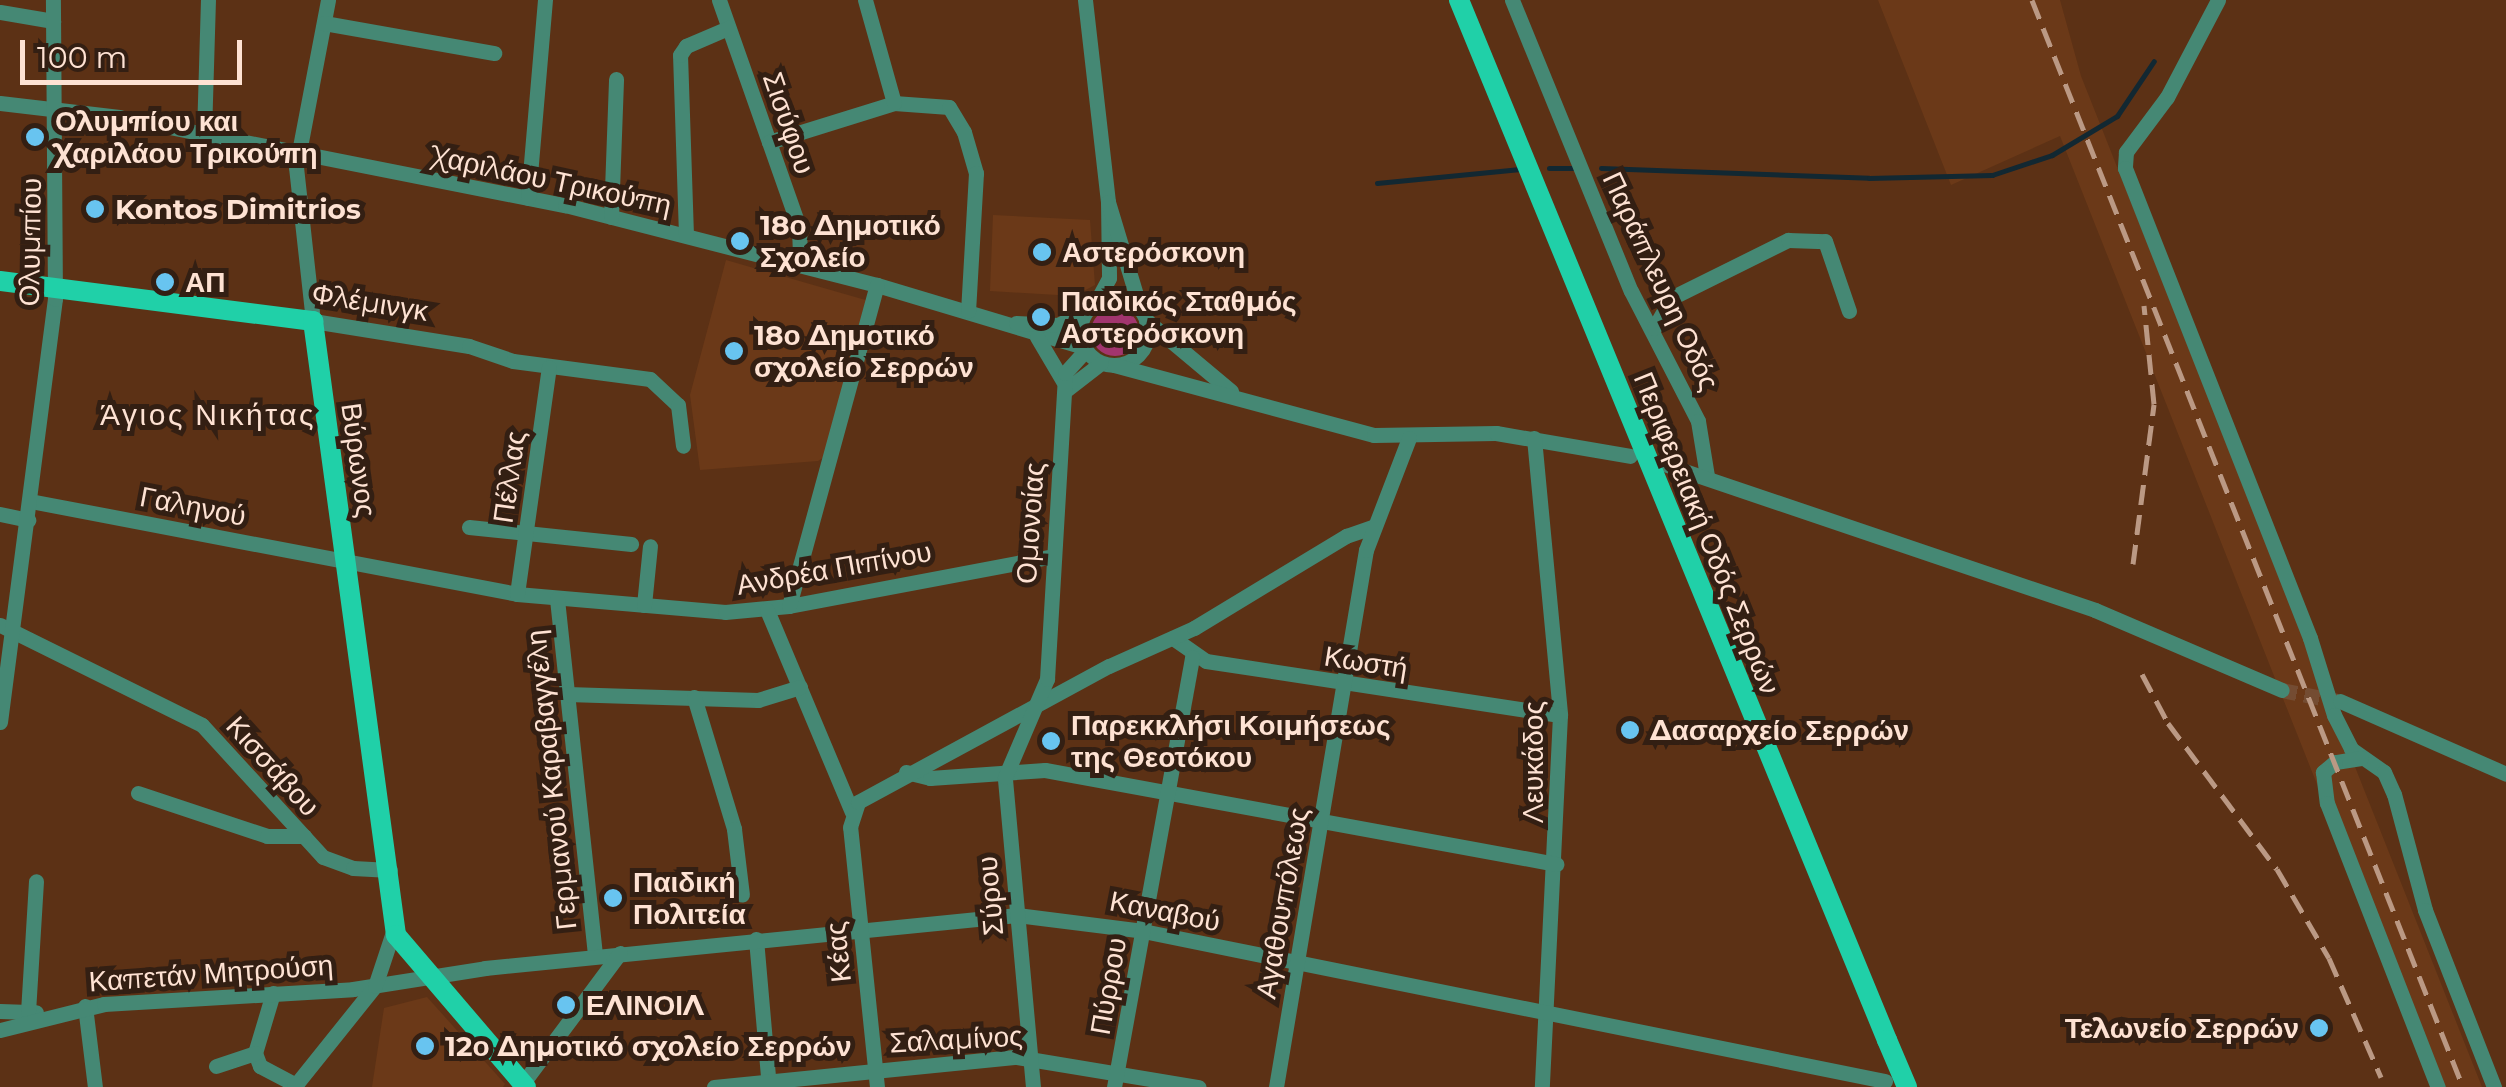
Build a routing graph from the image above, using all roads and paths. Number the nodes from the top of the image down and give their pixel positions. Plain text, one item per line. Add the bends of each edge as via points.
1 (53, 0) edge
2 (208, 0) edge
3 (328, 0) edge
4 (546, 0) edge
5 (719, 0) edge
6 (865, 0) edge
7 (1084, 0) edge
8 (1459, 0) edge
9 (1512, 0) edge
10 (2218, 0) edge
11 (0, 12) edge
12 (53, 21) junction
13 (324, 22) junction
14 (728, 28) junction
15 (494, 53) dead end
16 (616, 78) dead end
17 (0, 103) edge
18 (894, 103) junction
19 (57, 108) junction
20 (204, 134) junction
21 (769, 142) junction
22 (300, 152) junction
23 (528, 198) junction
24 (1108, 202) junction
25 (612, 216) junction
26 (686, 235) junction
27 (800, 265) junction
28 (0, 280) edge
29 (878, 285) junction
30 (56, 288) junction
31 (1092, 306) junction
32 (968, 311) junction
33 (1849, 311) dead end
34 (1144, 316) junction
35 (313, 321) junction
36 (1012, 323) junction
37 (1654, 328) junction
38 (1034, 335) junction
39 (1085, 348) junction
40 (1107, 364) junction
41 (549, 367) junction
42 (1066, 390) junction
43 (1238, 396) junction
44 (1409, 438) junction
45 (1534, 438) junction
46 (683, 446) dead end
47 (1630, 456) dead end
48 (1664, 464) dead end
49 (1707, 476) junction
50 (30, 501) junction
51 (0, 514) edge
52 (28, 520) junction
53 (468, 526) dead end
54 (1372, 527) junction
55 (526, 533) junction
56 (631, 544) dead end
57 (650, 546) dead end
58 (1053, 556) junction
59 (345, 560) junction
60 (510, 593) junction
61 (557, 599) junction
62 (644, 605) junction
63 (788, 606) junction
64 (767, 610) junction
65 (7, 626) edge
66 (1173, 638) junction
67 (1192, 657) junction
68 (1344, 684) junction
69 (800, 687) junction
70 (2282, 690) tunnel mouth
71 (566, 694) junction
72 (694, 697) junction
73 (2340, 701) tunnel mouth
74 (1036, 707) junction
75 (1560, 715) junction
76 (0, 722) edge
77 (2361, 758) junction
78 (1006, 768) junction
79 (906, 772) junction
80 (2506, 774) edge
81 (138, 793) dead end
82 (1169, 793) junction
83 (852, 812) junction
84 (1321, 820) junction
85 (304, 836) junction
86 (1556, 864) junction
87 (390, 870) junction
88 (36, 881) dead end
89 (742, 894) dead end
90 (1017, 915) junction
91 (861, 928) junction
92 (394, 929) junction
93 (1143, 931) junction
94 (756, 939) junction
95 (620, 953) junction
96 (596, 956) junction
97 (1296, 962) junction
98 (428, 978) junction
99 (375, 986) junction
100 (273, 993) junction
101 (85, 1006) junction
102 (0, 1010) edge
103 (1548, 1010) junction
104 (28, 1012) junction
105 (54, 1012) junction
106 (0, 1030) edge
107 (255, 1053) junction
108 (1030, 1058) junction
109 (216, 1066) dead end
110 (876, 1069) junction
111 (1116, 1080) edge
112 (1885, 1081) dead end
113 (769, 1084) edge
114 (295, 1086) edge
115 (523, 1086) edge
116 (95, 1087) edge
117 (714, 1087) edge
118 (877, 1087) edge
119 (1033, 1087) edge
120 (1199, 1087) edge
121 (1276, 1087) edge
122 (1542, 1087) edge
123 (1907, 1087) edge
124 (2438, 1087) edge
125 (2494, 1087) edge

1 - 12 street, Ολυμπίου
2 - 20 street
3 - 13 street, Βύρωνος
4 - 23 street
5 - 14 street, Σισύφου
6 - 18 street
7 - 24 street
8 - 123 main road, Περιφερειακή Οδός Σερρών, bridge
9 - 37 street, Παράπλευρη Οδός via 1631,291
10 - 77 street via 2167,97 2126,152 2125,168 2310,638 2326,696
11 - 12 street
12 - 19 street, Ολυμπίου
13 - 15 street
13 - 22 street, Βύρωνος
14 - 21 street, Σισύφου
14 - 26 street via 686,46 680,56
16 - 25 street
17 - 19 street, Χαριλάου Τρικούπη
18 - 21 street
18 - 32 street via 949,107 964,132 976,172
19 - 20 street, Χαριλάου Τρικούπη
19 - 30 street, Ολυμπίου
20 - 22 street, Χαριλάου Τρικούπη
21 - 27 street, Σισύφου via 802,237
22 - 23 street, Χαριλάου Τρικούπη
22 - 35 street, Βύρωνος via 297,191
23 - 25 street, Χαριλάου Τρικούπη
24 - 31 street via 1110,278
24 - 34 street
25 - 26 street, Χαριλάου Τρικούπη
26 - 27 street, Χαριλάου Τρικούπη
27 - 29 street, Χαριλάου Τρικούπη
28 - 30 main road, Φλέμινγκ
29 - 32 street, Χαριλάου Τρικούπη
29 - 63 street
30 - 35 main road, Φλέμινγκ
30 - 50 street, Ολυμπίου
31 - 34 street via 1116,297
31 - 36 street via 1058,325
31 - 39 street via 1080,331
32 - 36 street, Χαριλάου Τρικούπη
33 - 37 street via 1825,240 1788,240 1670,298
34 - 40 street via 1142,351
34 - 43 street
35 - 41 street, Φλέμινγκ via 470,346
35 - 59 main road, Βύρωνος
36 - 38 street, Χαριλάου Τρικούπη
37 - 49 street, Παράπλευρη Οδός via 1698,420
38 - 39 street, Χαριλάου Τρικούπη
38 - 42 street via 1054,359
39 - 40 street
39 - 42 street, Ομονοίας via 1070,362
40 - 42 street
40 - 43 street
41 - 46 street, Φλέμινγκ via 657,384 678,405
41 - 55 street, Πέλλας
42 - 58 street, Ομονοίας
43 - 44 street via 1342,428
44 - 45 street via 1478,432
44 - 54 street, Αγαθουπόλεως
45 - 47 street
45 - 75 street, Λευκάδος
48 - 49 street
49 - 70 street via 2095,610
50 - 52 street, Ολυμπίου
50 - 59 street, Γαληνού
51 - 52 street
52 - 65 street, Ολυμπίου
53 - 55 street
54 - 66 street
54 - 68 street, Αγαθουπόλεως
55 - 56 street
55 - 60 street, Πέλλας
57 - 62 street
58 - 63 street, Ανδρέα Πιπίνου
58 - 74 street, Ομονοίας via 1047,679
59 - 60 street, Γαληνού
59 - 87 main road, Βύρωνος
60 - 61 street, Ανδρέα Πιπίνου
61 - 62 street, Ανδρέα Πιπίνου
61 - 71 street, Γερμανού Καραβαγγέλη
62 - 64 street, Ανδρέα Πιπίνου
63 - 64 street, Ανδρέα Πιπίνου
64 - 69 street, Κέας
65 - 76 street, Ολυμπίου
65 - 85 street, Κισσάβου via 202,725
66 - 67 street
66 - 74 street
67 - 68 street, Κωστή
67 - 82 street, Πύρρου
68 - 75 street, Κωστή
68 - 84 street, Αγαθουπόλεως
69 - 72 street via 758,700
69 - 83 street, Κέας
71 - 72 street
71 - 96 street, Γερμανού Καραβαγγέλη
72 - 89 street via 734,829
73 - 80 street
74 - 78 street
74 - 79 street
75 - 86 street, Λευκάδος
77 - 124 street via 2328,765 2322,780 2327,803
77 - 125 street via 2384,772 2394,794 2419,893
78 - 79 street via 930,778
78 - 82 street
78 - 90 street, Σύρου
79 - 83 street via 868,793
81 - 85 street via 267,836
82 - 84 street
82 - 93 street, Πύρρου
83 - 91 street, Κέας
84 - 86 street
84 - 97 street, Αγαθουπόλεως
85 - 87 street, Κισσάβου via 328,860
86 - 103 street, Λευκάδος
87 - 92 main road, Βύρωνος
88 - 104 street
90 - 91 street, Καναβού
90 - 93 street, Καναβού
90 - 108 street, Σύρου
91 - 94 street, Καναβού
91 - 110 street, Κέας
92 - 98 main road
92 - 99 street
93 - 97 street, Καναβού
93 - 111 street, Πύρρου
94 - 95 street, Καναβού
94 - 113 street
95 - 96 street, Καναβού
95 - 115 street
96 - 98 street, Καναβού
97 - 103 street, Καναβού
97 - 121 street, Αγαθουπόλεως
98 - 99 street, Καπετάν Μητρούση
98 - 115 main road
99 - 100 street, Καπετάν Μητρούση
99 - 114 street
100 - 101 street, Καπετάν Μητρούση
100 - 107 street
101 - 105 street, Καπετάν Μητρούση
101 - 116 street
102 - 104 street
103 - 112 street, Καναβού
103 - 122 street, Λευκάδος
104 - 105 street
105 - 106 street, Καπετάν Μητρούση
107 - 109 street
107 - 114 street via 260,1066
108 - 110 street, Σαλαμίνος
108 - 111 street, Σαλαμίνος
108 - 119 street, Σύρου
110 - 113 street, Σαλαμίνος
110 - 118 street, Κέας
111 - 120 street, Σαλαμίνος
113 - 117 street, Σαλαμίνος

